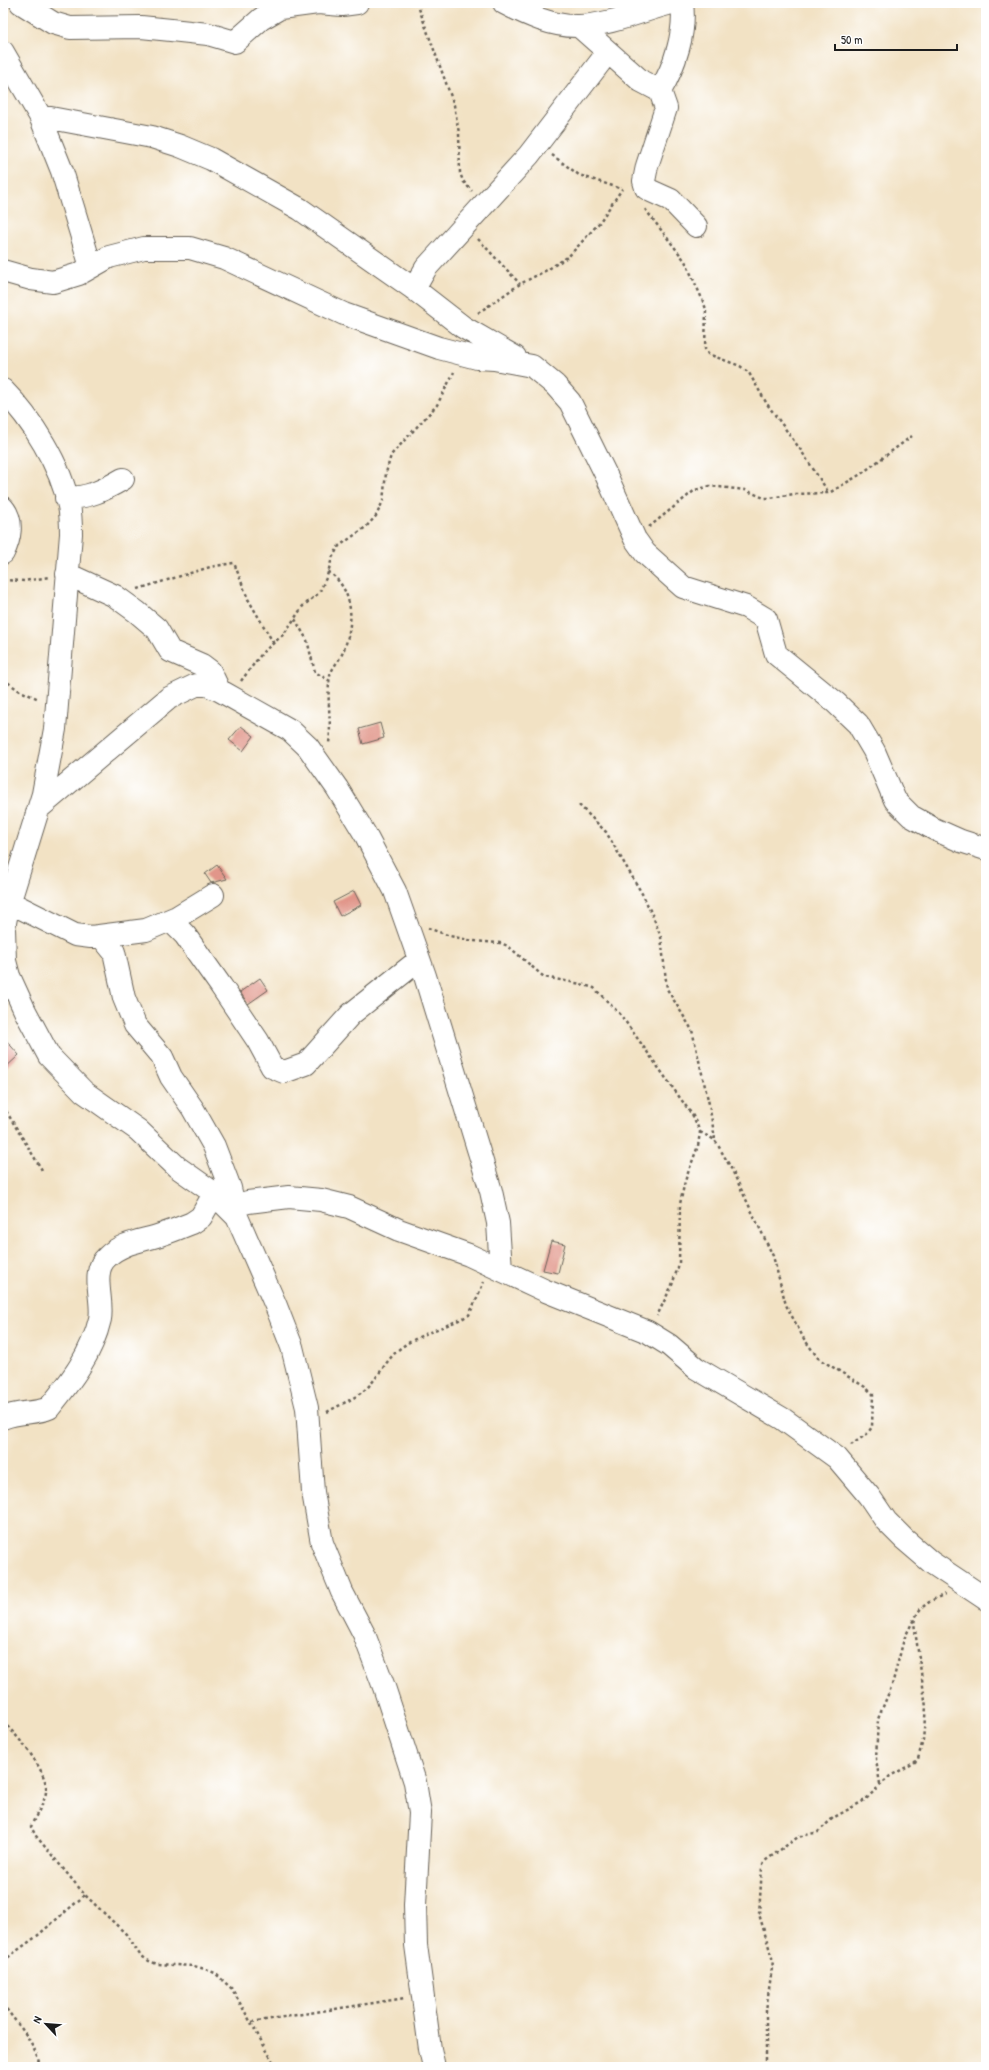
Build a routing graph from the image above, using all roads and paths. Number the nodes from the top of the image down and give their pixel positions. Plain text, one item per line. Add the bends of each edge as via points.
1 (21, 3) edge
2 (356, 3) edge
3 (417, 3) edge
4 (504, 3) edge
5 (328, 4) edge
6 (670, 4) edge
7 (579, 26) junction
8 (3, 52) edge
9 (608, 52) junction
10 (660, 91) junction
11 (40, 116) junction
12 (538, 142) junction
13 (622, 188) junction
14 (645, 198) junction
15 (482, 208) junction
16 (466, 225) junction
17 (696, 226) dead end
18 (91, 267) junction
19 (3, 271) edge
20 (520, 284) junction
21 (414, 289) junction
22 (461, 325) junction
23 (462, 355) junction
24 (532, 366) junction
25 (3, 390) edge
26 (912, 436) dead end
27 (123, 479) dead end
28 (829, 493) junction
29 (66, 498) junction
30 (3, 508) edge
31 (635, 539) junction
32 (3, 553) edge
33 (328, 570) junction
34 (67, 577) junction
35 (3, 580) edge
36 (115, 596) junction
37 (295, 619) junction
38 (274, 644) junction
39 (3, 679) edge
40 (330, 681) junction
41 (219, 689) junction
42 (57, 704) junction
43 (317, 759) junction
44 (579, 805) dead end
45 (40, 807) junction
46 (986, 849) edge
47 (8, 887) edge
48 (212, 895) dead end
49 (170, 920) junction
50 (405, 920) junction
51 (101, 936) junction
52 (419, 960) junction
53 (6, 982) edge
54 (3, 1106) edge
55 (700, 1132) junction
56 (715, 1140) junction
57 (42, 1170) dead end
58 (225, 1202) junction
59 (498, 1268) junction
60 (648, 1332) junction
61 (3, 1418) edge
62 (308, 1424) junction
63 (837, 1458) junction
64 (961, 1583) junction
65 (986, 1599) edge
66 (916, 1616) junction
67 (3, 1722) edge
68 (880, 1785) junction
69 (84, 1895) junction
70 (4, 1959) edge
71 (423, 1995) junction
72 (3, 2004) edge
73 (251, 2022) junction
74 (40, 2067) edge
75 (276, 2067) edge
76 (434, 2067) edge
77 (766, 2067) edge

1 - 5 street via 53,23 70,28 141,27 208,34 235,42 261,18 280,8
2 - 5 street
3 - 15 path via 454,105 459,133 460,173
4 - 7 street via 538,19
6 - 7 street via 613,20
6 - 10 street via 684,17 673,65
7 - 9 street
8 - 11 street
9 - 10 street via 641,81
9 - 12 street
10 - 14 street via 666,108 646,166
11 - 18 street via 62,171
11 - 21 street via 152,137 211,160 300,210
12 - 13 path via 567,168
12 - 15 street
13 - 14 path
13 - 20 path via 600,223 569,256
14 - 17 street via 672,200
14 - 28 path via 685,261 700,294 706,310 705,348 708,354 749,372 767,404
15 - 16 street
16 - 20 path
16 - 21 street via 426,268
18 - 19 street via 79,274 53,282
18 - 23 street via 109,257 144,248 190,248 224,258 344,314
20 - 22 path
21 - 22 street
22 - 24 street
23 - 24 street
23 - 33 path via 437,404 391,455 383,501 376,516 366,527 339,546
24 - 31 street via 555,385 570,402
25 - 29 street via 18,405 44,443
26 - 28 path via 861,474
27 - 29 street via 94,495
28 - 31 path via 770,498 745,490 710,486 695,490
29 - 34 street via 72,534
30 - 32 street via 10,533
31 - 46 street via 645,553 683,587 746,607 766,619 776,654 858,724 874,751 895,800 911,816 934,829
33 - 37 path via 319,593 303,606
33 - 40 path via 345,587 350,613 343,652 330,674
34 - 35 path
34 - 36 street
34 - 42 street
36 - 38 path via 210,567 234,563 248,599
36 - 41 street via 150,622 170,650 210,671
37 - 38 path
37 - 40 path via 307,640 315,672
38 - 41 path via 263,652 244,679
39 - 42 path via 30,696
40 - 43 path via 330,743
41 - 43 street via 290,730
41 - 45 street via 196,685 169,698
42 - 45 street via 55,730
43 - 50 street via 365,834 395,891
44 - 56 path via 606,832 654,919 661,937 667,989 692,1030
45 - 47 street
47 - 51 street via 75,934
47 - 53 street via 3,944
48 - 49 street
49 - 51 street via 146,930
49 - 52 street via 185,935 221,986 258,1041 272,1067 284,1072 306,1064 351,1014
50 - 52 street
50 - 55 path via 450,936 500,943 508,946 544,977 594,988 620,1014 693,1116
51 - 58 street via 114,952 124,998 135,1025 162,1057 171,1077 214,1146 228,1182
52 - 59 street via 491,1191 498,1223
53 - 58 street via 49,1056 67,1075 84,1092 138,1130 177,1167
54 - 57 path
55 - 56 path
55 - 60 path via 680,1204 679,1264 663,1305
56 - 63 path via 763,1233 773,1256 786,1305 804,1339 818,1358 873,1394 872,1427
58 - 59 street via 289,1197 321,1200 349,1207 399,1230
58 - 61 street via 192,1223 119,1248 106,1258 100,1269 98,1287 100,1316 94,1338 78,1370 49,1408 43,1411 24,1411
58 - 62 street via 237,1217 292,1347
59 - 60 street via 546,1291
59 - 62 path via 483,1284 469,1315 403,1346 392,1355 360,1394
60 - 63 street via 669,1345 696,1368 783,1419
62 - 71 street via 313,1492 322,1543 342,1592 364,1634 415,1782 420,1813 415,1905 416,1945
63 - 64 street via 870,1496 886,1521 920,1553
64 - 65 street
64 - 66 path via 924,1605
66 - 68 path via 904,1639 892,1685 878,1719 876,1764
66 - 68 path via 915,1635 926,1707 921,1752 914,1763 890,1776
67 - 69 path via 35,1761 45,1781 44,1799 33,1823 33,1831
68 - 77 path via 865,1800 833,1818 818,1832 798,1837 765,1861 762,1868 759,1914 773,1961 766,2010
69 - 70 path via 37,1936
69 - 73 path via 117,1924 140,1955 148,1961 157,1964 194,1966 215,1973 232,1989
71 - 73 path
71 - 76 street
72 - 74 path via 28,2036 35,2048
73 - 75 path

